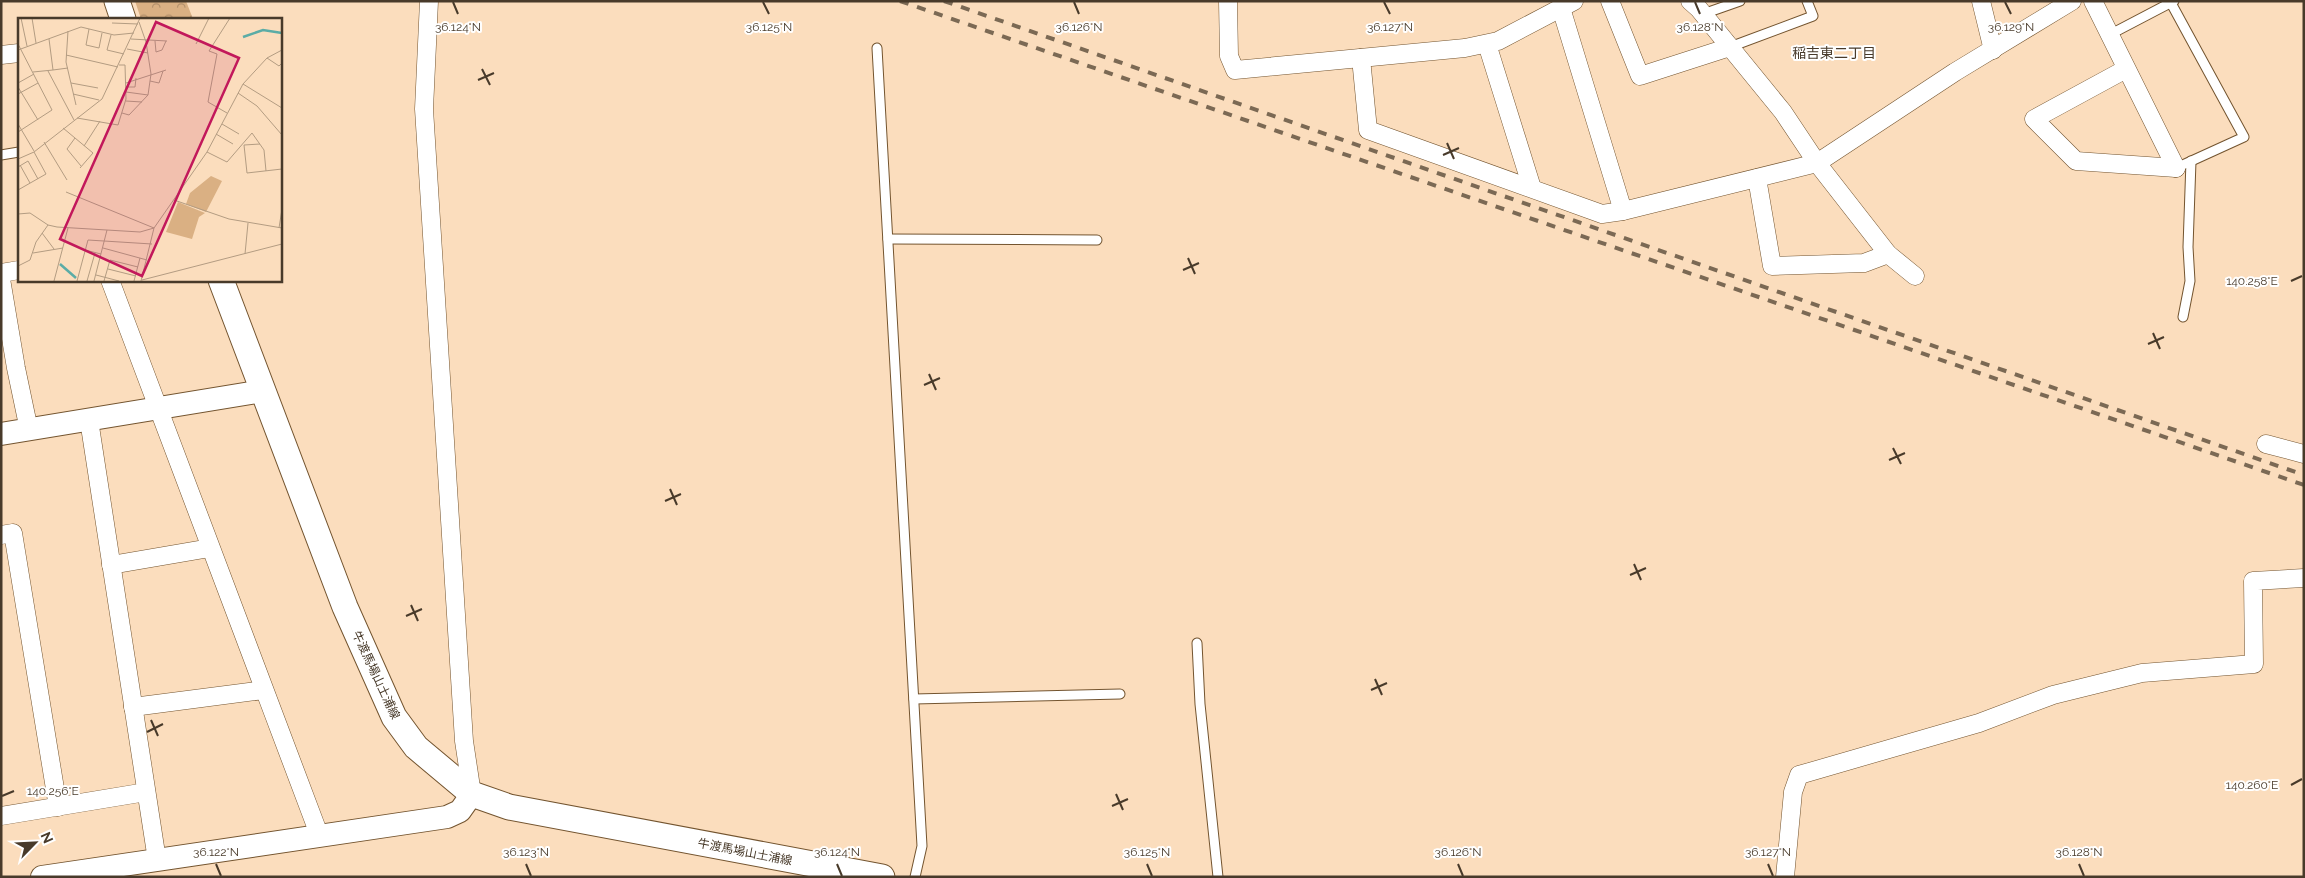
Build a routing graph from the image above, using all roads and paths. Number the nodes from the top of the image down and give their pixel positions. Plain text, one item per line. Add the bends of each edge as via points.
1 (117, 1) edge
2 (429, 1) edge
3 (1228, 1) edge
4 (1610, 1) edge
5 (1690, 1) edge
6 (1740, 1) edge
7 (1807, 1) edge
8 (1981, 1) edge
9 (2072, 1) edge
10 (2093, 1) edge
11 (2172, 2) edge
12 (1568, 4) edge
13 (1703, 14) junction
14 (123, 18) edge
15 (2109, 35) junction
16 (1487, 44) junction
17 (1730, 47) junction
18 (877, 48) dead end
19 (1993, 50) junction
20 (18, 53) edge
21 (1, 55) edge
22 (1361, 58) junction
23 (2126, 69) junction
24 (18, 152) edge
25 (1, 155) edge
26 (1817, 163) junction
27 (2184, 165) junction
28 (1757, 178) junction
29 (1532, 188) junction
30 (1623, 211) junction
31 (888, 239) junction
32 (1097, 240) dead end
33 (1888, 254) junction
34 (18, 270) edge
35 (1, 273) edge
36 (1915, 276) dead end
37 (1, 279) edge
38 (110, 281) edge
39 (221, 281) edge
40 (2183, 317) dead end
41 (8, 369) edge
42 (263, 392) junction
43 (157, 408) junction
44 (89, 420) junction
45 (29, 430) junction
46 (1, 434) edge
47 (2266, 444) dead end
48 (2304, 454) edge
49 (1, 535) edge
50 (210, 548) junction
51 (112, 565) junction
52 (2304, 578) edge
53 (1197, 643) dead end
54 (264, 690) junction
55 (1120, 694) dead end
56 (914, 699) junction
57 (133, 707) junction
58 (146, 792) junction
59 (472, 794) junction
60 (58, 806) junction
61 (1, 816) edge
62 (320, 837) junction
63 (157, 860) junction
64 (799, 869) edge
65 (42, 877) edge
66 (882, 877) edge
67 (914, 877) edge
68 (1218, 877) edge
69 (1785, 877) edge

1 - 14 main road
2 - 59 street via 424,109 464,741
3 - 22 street via 1230,56 1235,70
4 - 17 street via 1640,76
5 - 13 street
6 - 13 lane
7 - 17 lane via 1813,16
8 - 19 street
9 - 19 street
10 - 15 street
11 - 15 lane
11 - 27 lane via 2244,137
12 - 16 street
12 - 30 street
13 - 17 street
15 - 23 street
16 - 22 street
16 - 29 street
17 - 26 street via 1783,112
18 - 31 lane
19 - 26 street
20 - 21 street
22 - 29 street via 1368,130
23 - 27 street
23 - 27 street via 2034,119 2076,162
24 - 25 lane
26 - 28 street
26 - 33 street
27 - 40 lane via 2190,281
28 - 30 street
28 - 33 street via 1772,266 1864,263
29 - 30 street via 1602,214
31 - 32 lane
31 - 56 lane
33 - 36 street
34 - 35 street
37 - 41 street
38 - 43 street
39 - 42 main road, 牛渡馬場山土浦線
41 - 45 street
42 - 43 street
42 - 59 main road, 牛渡馬場山土浦線 via 345,607 394,717 416,747
43 - 44 street
43 - 50 street
44 - 45 street
44 - 51 street
45 - 46 street
47 - 48 street
49 - 60 street via 13,533
50 - 51 street
50 - 54 street
51 - 57 street
52 - 69 street via 2253,581 2254,664 2142,673 2053,695 1979,723 1799,775 1793,792
53 - 68 lane
54 - 57 street
54 - 62 street
55 - 56 lane
56 - 67 lane via 922,846
57 - 58 street
58 - 60 street
58 - 63 street
59 - 62 street via 460,811 447,817
59 - 64 main road, 牛渡馬場山土浦線 via 509,807
60 - 61 street
62 - 63 street
63 - 65 street
64 - 66 main road, 牛渡馬場山土浦線

